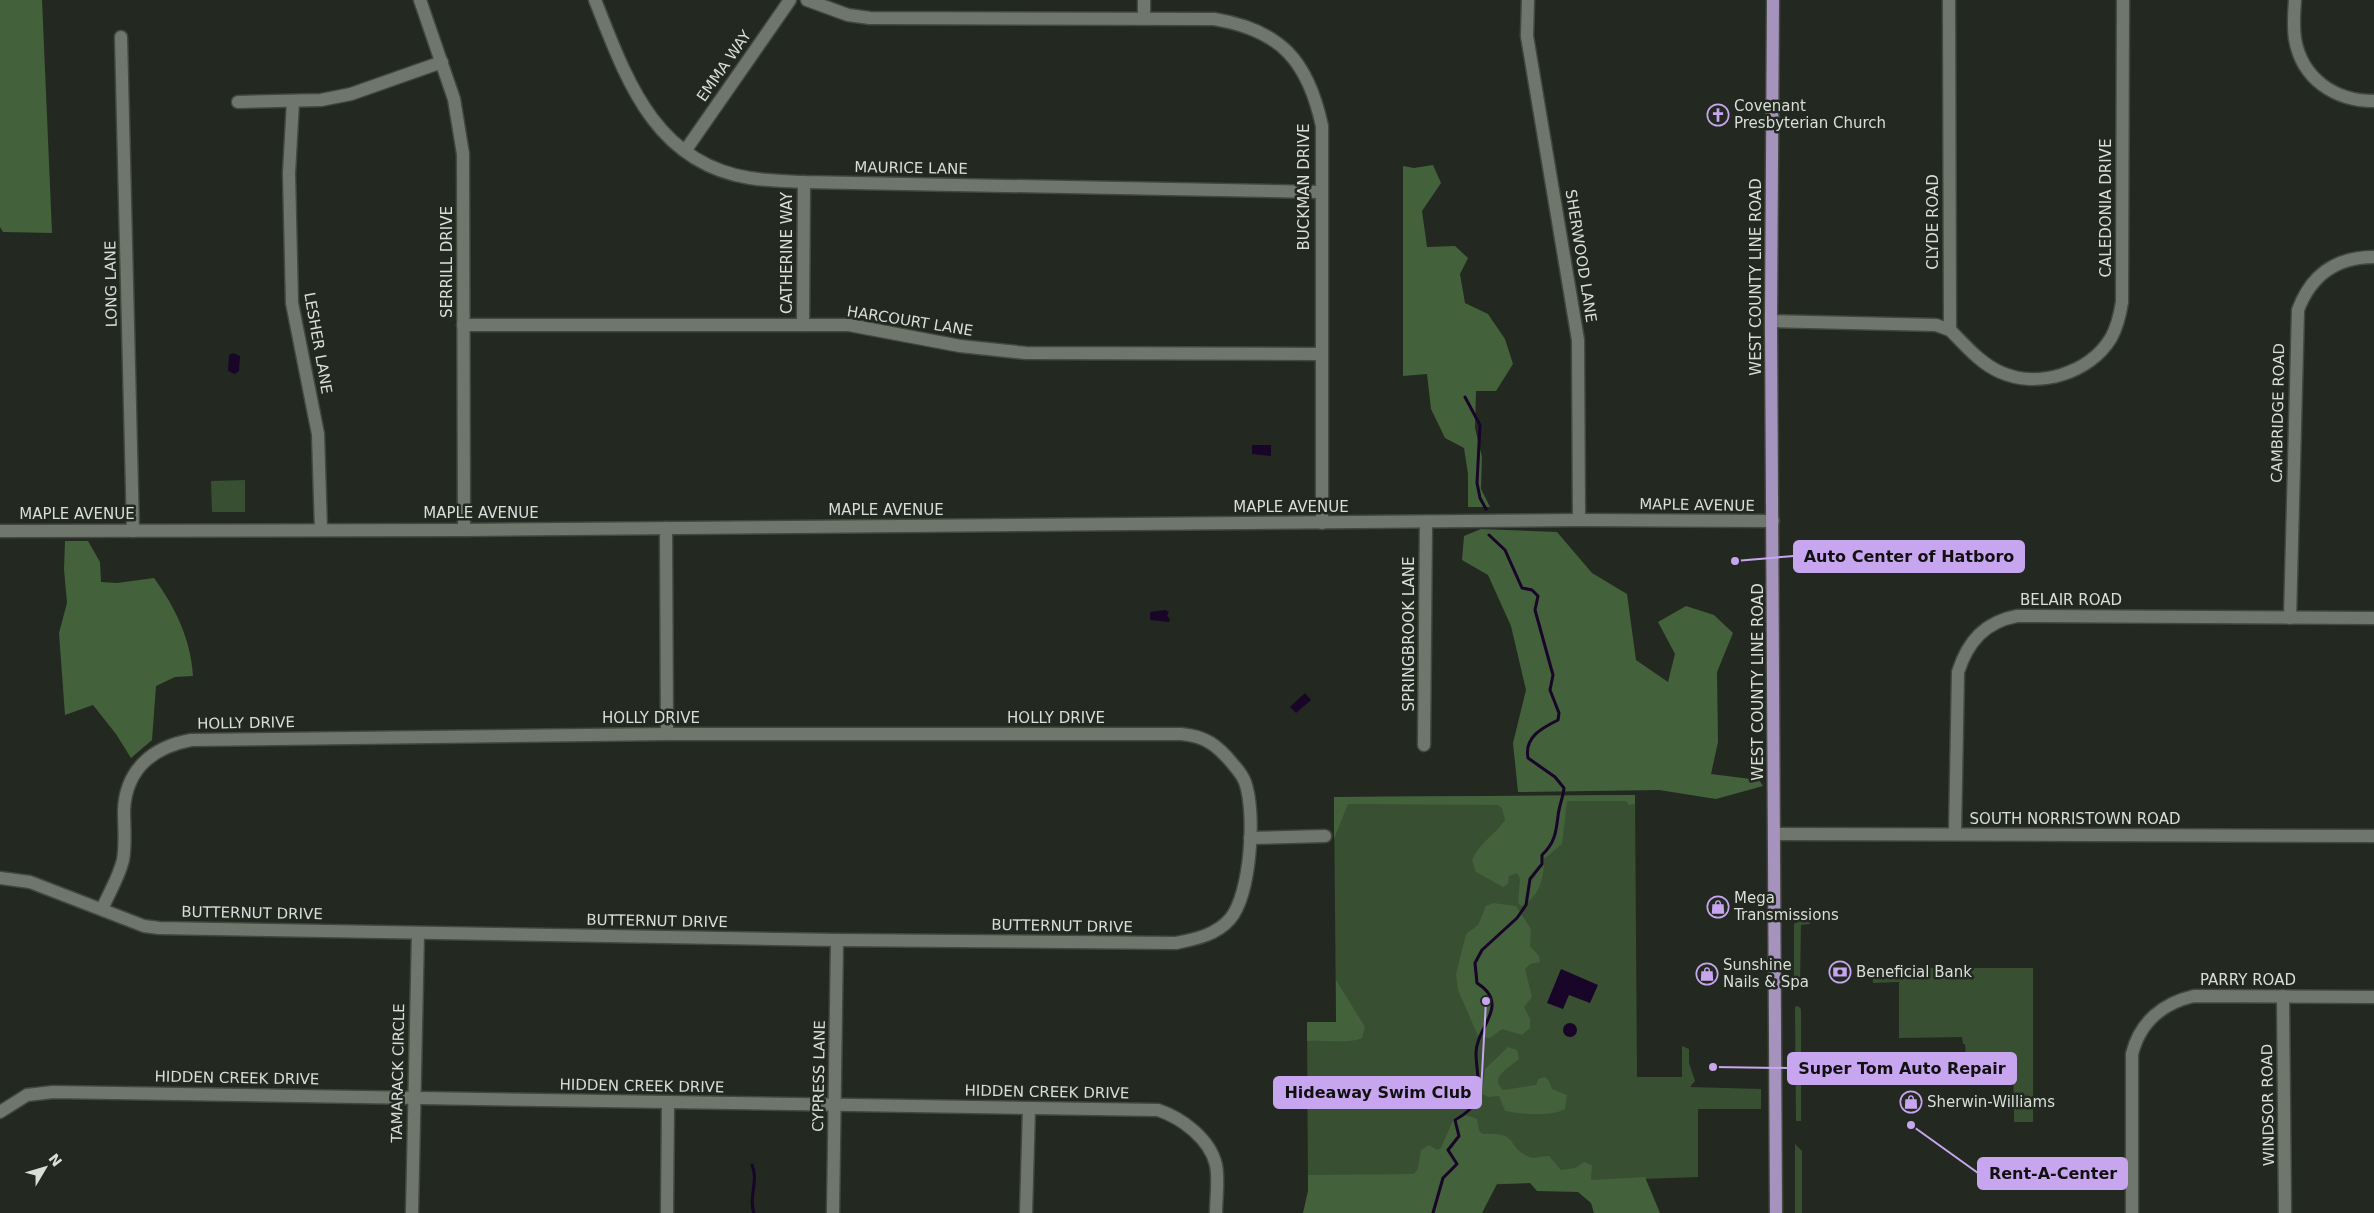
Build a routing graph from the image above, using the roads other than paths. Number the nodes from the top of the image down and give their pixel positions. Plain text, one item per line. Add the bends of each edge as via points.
1 (420, 0) edge
2 (595, 0) edge
3 (790, 0) edge
4 (807, 0) edge
5 (1144, 0) edge
6 (1528, 0) edge
7 (1773, 0) edge
8 (1949, 0) edge
9 (2123, 0) edge
10 (2295, 0) edge
11 (1144, 18) junction
12 (122, 37) dead end
13 (442, 62) junction
14 (293, 101) junction
15 (2374, 101) edge
16 (238, 102) dead end
17 (685, 151) junction
18 (804, 182) junction
19 (1320, 192) junction
20 (2374, 257) edge
21 (1771, 321) junction
22 (463, 325) junction
23 (803, 325) junction
24 (1950, 330) junction
25 (1321, 354) junction
26 (1579, 520) junction
27 (1773, 522) junction
28 (1322, 523) junction
29 (1426, 523) junction
30 (666, 528) junction
31 (0, 530) edge
32 (321, 530) junction
33 (464, 530) junction
34 (133, 531) junction
35 (2290, 618) junction
36 (2374, 618) edge
37 (667, 734) junction
38 (1424, 745) dead end
39 (1776, 834) junction
40 (1955, 834) junction
41 (1325, 836) dead end
42 (2374, 836) edge
43 (1250, 838) junction
44 (0, 878) edge
45 (102, 909) junction
46 (418, 933) junction
47 (837, 940) junction
48 (2283, 996) junction
49 (2374, 997) edge
50 (413, 1097) junction
51 (668, 1103) junction
52 (835, 1103) junction
53 (1029, 1108) junction
54 (0, 1112) edge
55 (412, 1213) edge
56 (667, 1213) edge
57 (834, 1213) edge
58 (1026, 1213) edge
59 (1216, 1213) edge
60 (1776, 1213) edge
61 (2132, 1213) edge
62 (2285, 1213) edge

1 - 13 street, SERRILL DRIVE
2 - 17 street, MAURICE LANE via 639,102 670,139
3 - 17 street, EMMA WAY
4 - 11 street, BUCKMAN DRIVE via 848,15 870,18
5 - 11 street
6 - 26 street, SHERWOOD LANE via 1527,36 1578,340
7 - 21 main road, WEST COUNTY LINE ROAD
8 - 24 street, CLYDE ROAD
9 - 24 street, CALEDONIA DRIVE via 2122,302 2110,339 2096,357 2075,370 2048,378 2025,379 2001,373 1983,362
10 - 15 street via 2295,40 2300,58 2313,76 2327,88 2353,99
11 - 19 street, BUCKMAN DRIVE via 1214,19 1239,23 1283,48 1313,89 1322,126
12 - 34 street, LONG LANE
13 - 14 street via 351,94
13 - 22 street, SERRILL DRIVE via 454,99 462,154
14 - 16 street
14 - 32 street, LESHER LANE via 289,173 292,303 318,434
17 - 18 street, MAURICE LANE via 706,163 742,176
18 - 19 street, MAURICE LANE
18 - 23 street, CATHERINE WAY
19 - 25 street, BUCKMAN DRIVE
20 - 35 street, CAMBRIDGE ROAD via 2348,259 2326,270 2311,283 2298,310
21 - 24 street via 1936,325
21 - 27 main road, WEST COUNTY LINE ROAD
22 - 23 street, HARCOURT LANE
22 - 33 street, SERRILL DRIVE
23 - 25 street, HARCOURT LANE via 848,325 960,346 1026,353
25 - 28 street, BUCKMAN DRIVE
26 - 27 street, MAPLE AVENUE
26 - 29 street, MAPLE AVENUE
27 - 39 main road, WEST COUNTY LINE ROAD
28 - 29 street, MAPLE AVENUE
28 - 30 street, MAPLE AVENUE
29 - 38 street, SPRINGBROOK LANE
30 - 33 street, MAPLE AVENUE
30 - 37 street
31 - 34 street, MAPLE AVENUE
32 - 33 street, MAPLE AVENUE
32 - 34 street, MAPLE AVENUE
35 - 36 street, BELAIR ROAD
35 - 40 street, BELAIR ROAD via 2017,616 2004,618 1984,629 1968,648 1958,672
37 - 43 street, HOLLY DRIVE via 1193,735 1214,743 1242,776 1248,796
37 - 45 street, HOLLY DRIVE via 177,742 144,760 129,786 125,803 123,859
39 - 40 street, SOUTH NORRISTOWN ROAD
39 - 60 main road, WEST COUNTY LINE ROAD
40 - 42 street, SOUTH NORRISTOWN ROAD
41 - 43 street
43 - 47 street, BUTTERNUT DRIVE via 1246,883 1237,909 1217,930 1192,940 1176,943
44 - 45 street, BUTTERNUT DRIVE via 30,882
45 - 46 street, BUTTERNUT DRIVE via 144,926 159,928
46 - 47 street, BUTTERNUT DRIVE
46 - 50 street, TAMARACK CIRCLE
47 - 52 street, CYPRESS LANE
48 - 49 street, PARRY ROAD
48 - 61 street, PARRY ROAD via 2194,996 2179,999 2158,1011 2147,1022 2132,1054
48 - 62 street, WINDSOR ROAD
50 - 51 street, HIDDEN CREEK DRIVE
50 - 54 street, HIDDEN CREEK DRIVE via 53,1092 27,1095
50 - 55 street, TAMARACK CIRCLE
51 - 52 street, HIDDEN CREEK DRIVE
51 - 56 street
52 - 53 street, HIDDEN CREEK DRIVE
52 - 57 street, CYPRESS LANE
53 - 58 street
53 - 59 street, HIDDEN CREEK DRIVE via 1158,1110 1182,1121 1202,1139 1216,1165

